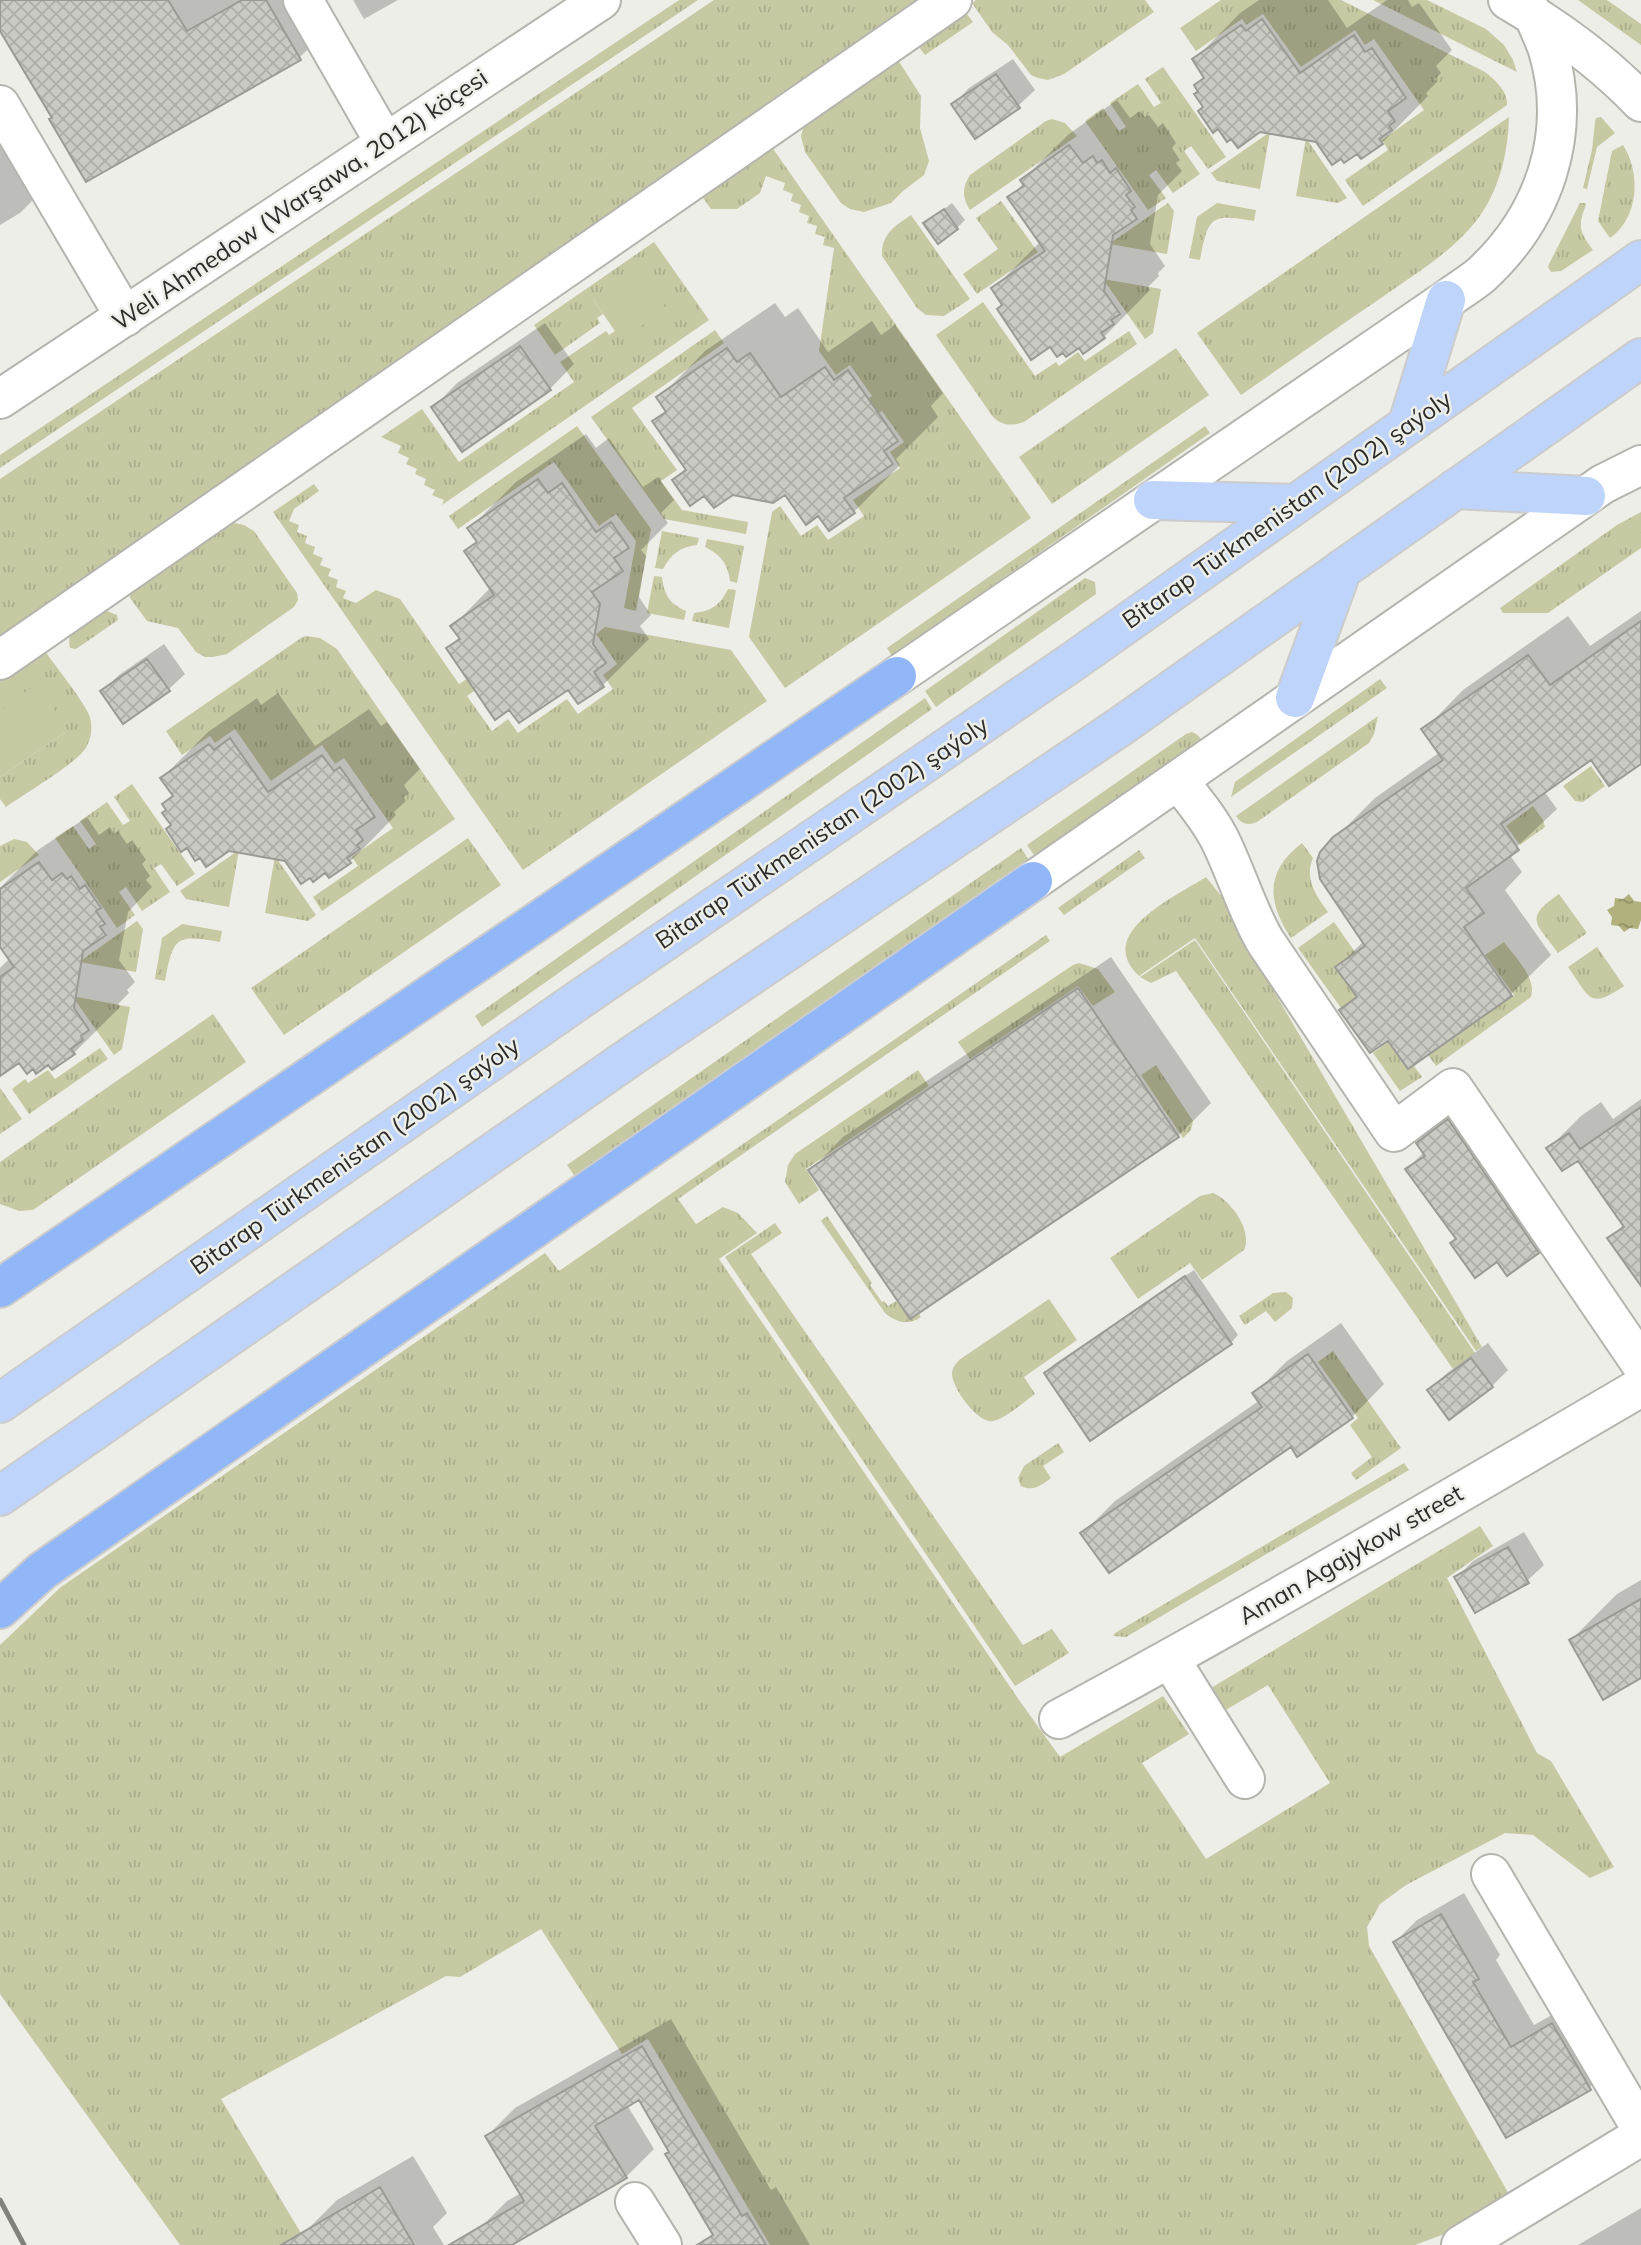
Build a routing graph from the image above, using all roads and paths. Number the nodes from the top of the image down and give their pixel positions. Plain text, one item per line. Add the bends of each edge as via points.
1 (303, 0) edge
2 (601, 0) edge
3 (952, 0) edge
4 (1521, 8) edge
5 (1641, 102) edge
6 (0, 104) edge
7 (385, 143) junction
8 (1641, 260) edge
9 (1446, 300) junction
10 (125, 317) junction
11 (1641, 358) edge
12 (0, 399) edge
13 (1408, 424) junction
14 (1641, 465) edge
15 (1455, 489) junction
16 (1586, 496) junction
17 (1153, 500) junction
18 (1296, 504) junction
19 (1342, 569) junction
20 (0, 660) edge
21 (897, 676) joint
22 (1295, 698) junction
23 (1178, 780) junction
24 (1033, 881) joint
25 (0, 1288) edge
26 (1641, 1364) edge
27 (1641, 1387) edge
28 (0, 1403) edge
29 (0, 1496) edge
30 (0, 1609) edge
31 (1170, 1658) junction
32 (1059, 1719) dead end
33 (1245, 1779) dead end
34 (1491, 1874) dead end
35 (1641, 2128) edge
36 (1641, 2136) edge
37 (635, 2202) dead end
38 (662, 2245) edge
39 (1461, 2245) edge

1 - 7 street
2 - 7 street, Weli Ahmedow (Warşawa, 2012) köçesi
3 - 20 street
4 - 5 street via 1589,54
4 - 9 street via 1548,51 1555,85 1557,123 1544,184 1533,210 1497,259
6 - 10 street
7 - 10 street, Weli Ahmedow (Warşawa, 2012) köçesi
8 - 13 main road, Bitarap Türkmenistan (2002) şaýoly
9 - 13 main road
9 - 17 street
10 - 12 street, Weli Ahmedow (Warşawa, 2012) köçesi
11 - 15 main road
13 - 18 main road, Bitarap Türkmenistan (2002) şaýoly
14 - 16 street
15 - 16 main road
15 - 19 main road
16 - 22 street
17 - 18 main road
17 - 21 street
18 - 28 main road, Bitarap Türkmenistan (2002) şaýoly
19 - 22 main road
19 - 29 main road via 1121,726 633,1055
21 - 25 highway
22 - 23 street
23 - 24 street
23 - 26 street via 1220,841 1265,941 1394,1132 1453,1088
24 - 30 highway via 42,1572
27 - 31 street, Aman Agajykow street
31 - 32 street, Aman Agajykow street
31 - 33 street
34 - 35 street
36 - 39 street
37 - 38 street

